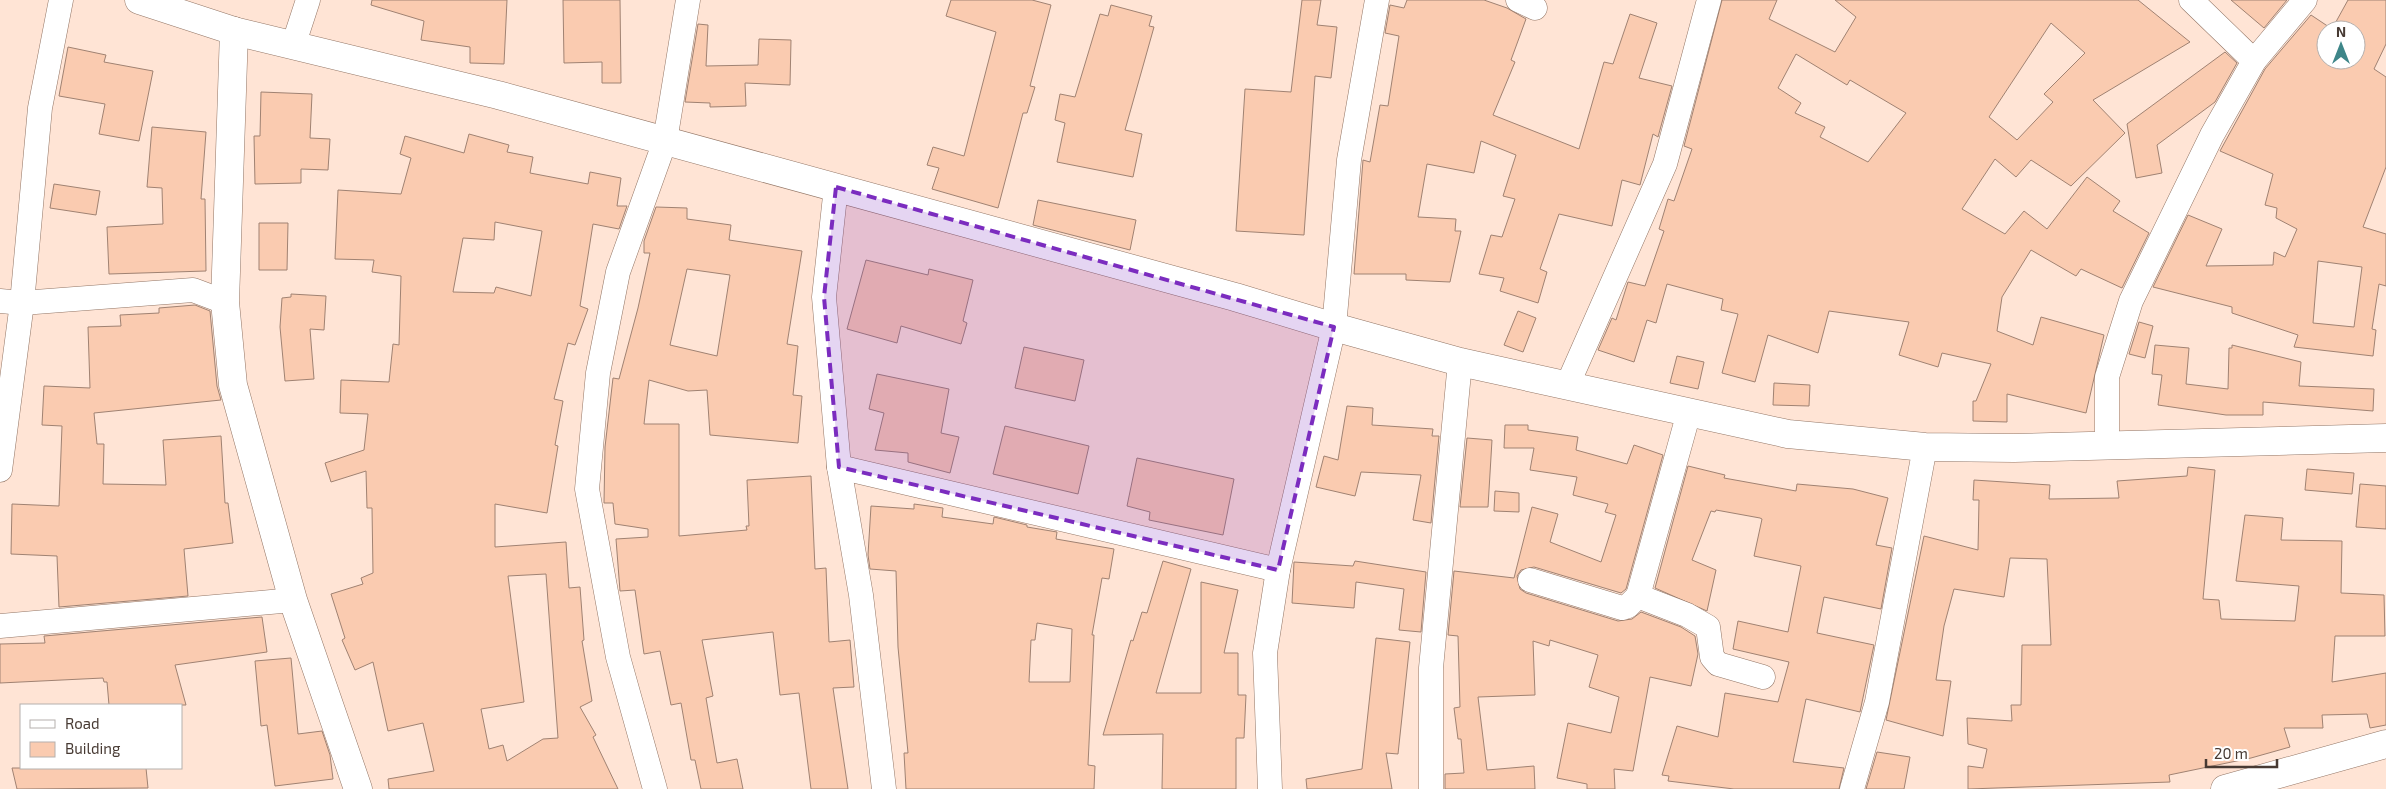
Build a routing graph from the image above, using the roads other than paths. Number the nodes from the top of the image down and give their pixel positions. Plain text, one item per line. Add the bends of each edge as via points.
1 (61, 0) edge
2 (139, 0) edge
3 (308, 0) edge
4 (688, 0) edge
5 (1377, 0) edge
6 (1709, 0) edge
7 (2191, 0) edge
8 (2305, 0) edge
9 (234, 31) junction
10 (293, 46) junction
11 (2254, 61) junction
12 (665, 141) junction
13 (836, 187) junction
14 (11, 302) edge
15 (225, 302) junction
16 (1334, 327) junction
17 (1460, 362) junction
18 (1567, 386) junction
19 (1689, 412) junction
20 (2386, 438) edge
21 (2107, 445) junction
22 (1925, 446) junction
23 (839, 467) junction
24 (0, 470) edge
25 (1278, 570) junction
26 (1530, 580) dead end
27 (1638, 596) junction
28 (293, 600) junction
29 (0, 626) edge
30 (1763, 677) dead end
31 (2386, 744) edge
32 (358, 789) edge
33 (655, 789) edge
34 (884, 789) edge
35 (1270, 789) edge
36 (1431, 789) edge
37 (1852, 789) edge
38 (2225, 789) edge

1 - 14 street via 40,108
2 - 9 main road
3 - 10 street
4 - 12 street
5 - 16 street via 1349,160
6 - 18 street via 1665,164
7 - 11 street
8 - 11 street
9 - 10 main road
9 - 15 main road
10 - 12 main road via 498,95
11 - 21 street via 2212,135 2131,301 2107,377
12 - 13 main road
12 - 33 street via 618,272 598,373 587,489 618,657
13 - 16 main road
13 - 23 street via 824,297
14 - 15 street via 193,290
14 - 24 street
15 - 28 main road via 233,385
16 - 17 main road
16 - 25 street
17 - 18 main road
17 - 36 street via 1431,668
18 - 19 main road
19 - 22 main road via 1788,434
19 - 27 street
20 - 21 main road
21 - 22 main road
22 - 37 street via 1877,702
23 - 25 street
23 - 34 street via 861,595
25 - 35 street via 1265,653
26 - 27 street via 1622,608
27 - 30 street via 1708,627 1712,656 1718,664
28 - 29 street
28 - 32 main road
31 - 38 main road

